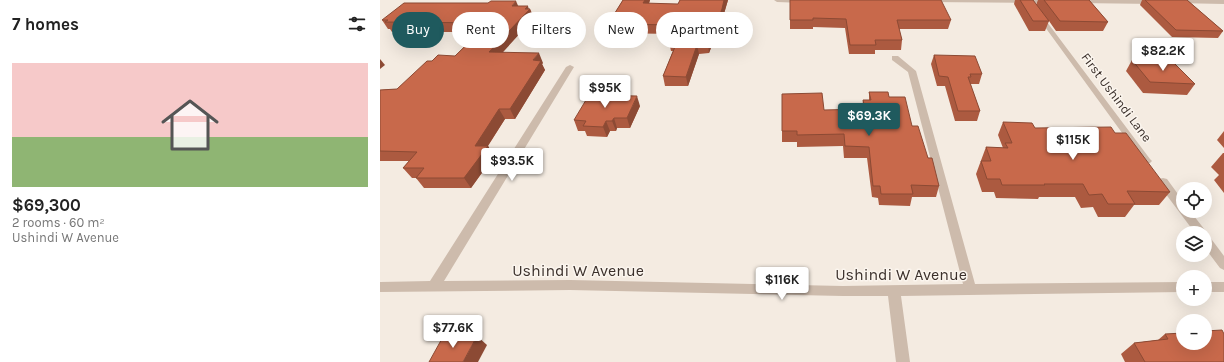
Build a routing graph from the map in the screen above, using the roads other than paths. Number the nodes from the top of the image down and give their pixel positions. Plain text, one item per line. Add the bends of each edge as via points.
1 (777, 0) edge
2 (922, 0) edge
3 (807, 1) edge
4 (1028, 1) edge
5 (1060, 1) edge
6 (1068, 1) edge
7 (1151, 1) edge
8 (1159, 2) edge
9 (1167, 2) edge
10 (1224, 2) edge
11 (895, 58) dead end
12 (570, 67) dead end
13 (1150, 165) edge
14 (1160, 178) edge
15 (1176, 199) edge
16 (1212, 249) edge
17 (1224, 265) edge
18 (434, 286) junction
19 (380, 287) edge
20 (1176, 287) edge
21 (1212, 287) edge
22 (1224, 287) edge
23 (970, 289) junction
24 (894, 291) junction
25 (903, 362) edge

1 - 3 street
2 - 4 street
4 - 5 street
4 - 13 street, First Ushindi Lane
6 - 7 street
7 - 8 street
9 - 10 street
11 - 23 street via 912,71
12 - 18 street
14 - 15 street
16 - 17 street
18 - 19 street, Ushindi W Avenue
18 - 24 street, Ushindi W Avenue via 570,285
20 - 23 street, Ushindi W Avenue
21 - 22 street
23 - 24 street, Ushindi W Avenue
24 - 25 street

